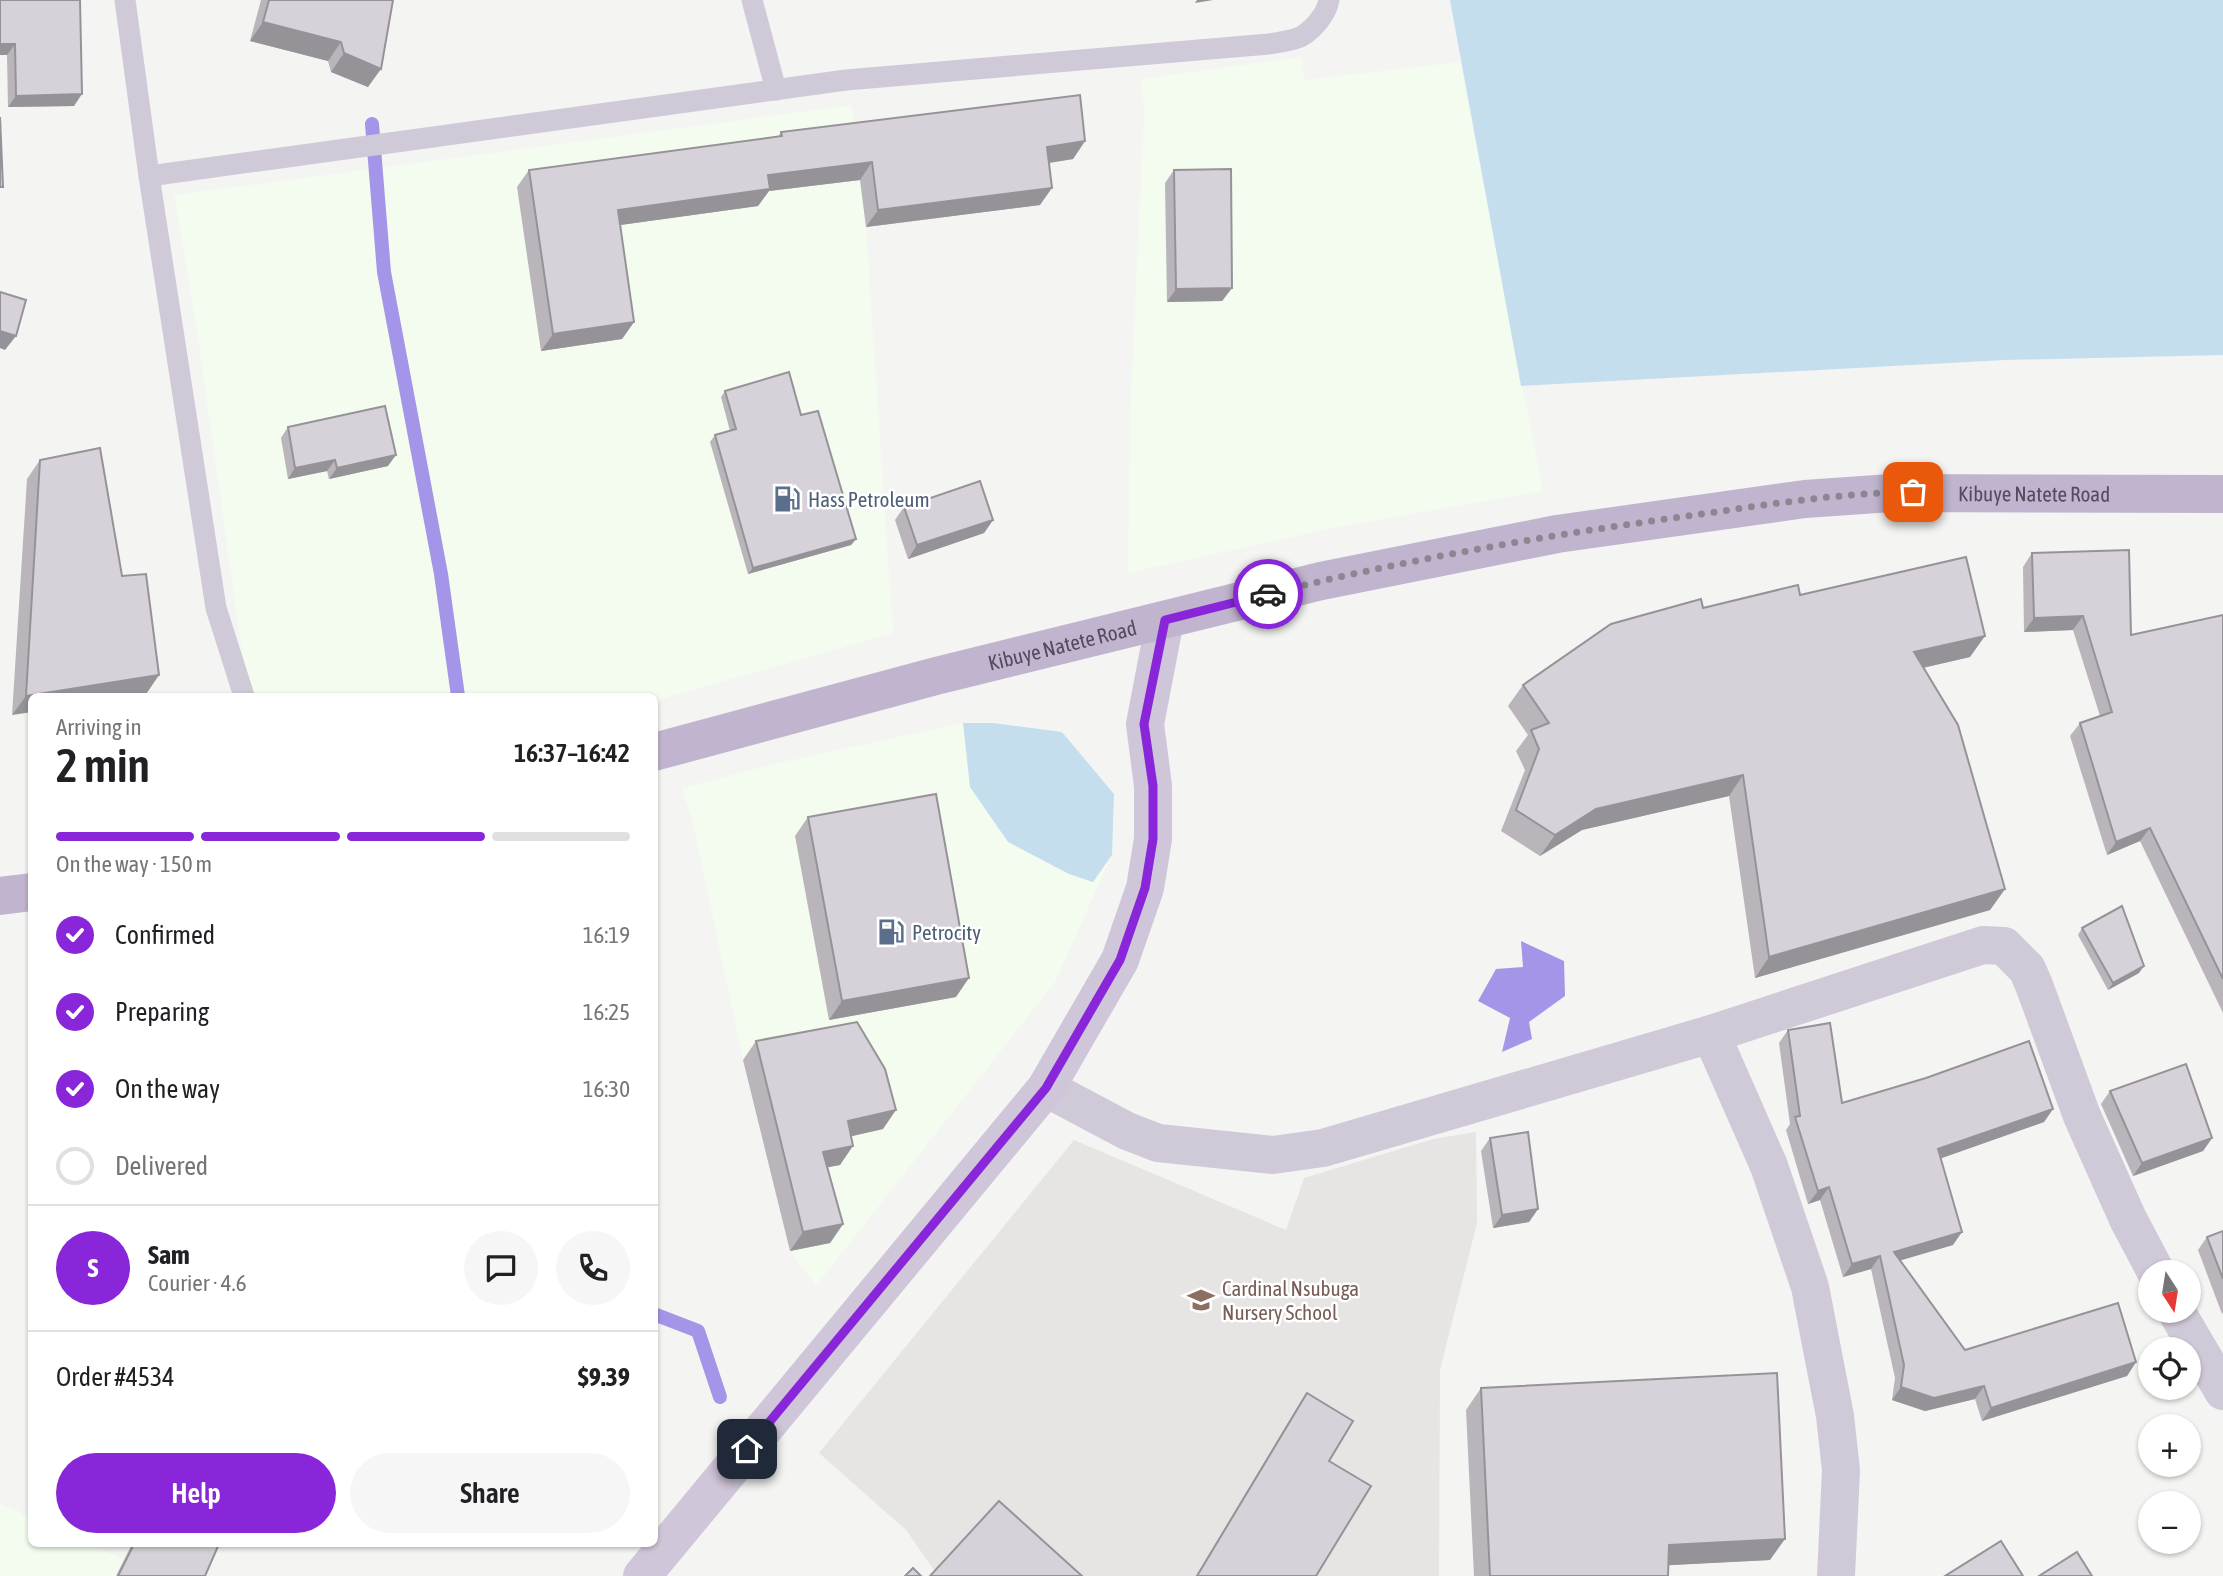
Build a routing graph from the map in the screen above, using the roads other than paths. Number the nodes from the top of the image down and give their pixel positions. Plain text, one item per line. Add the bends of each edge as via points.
1 (125, 0) edge
2 (752, 0) edge
3 (1329, 0) edge
4 (776, 90) junction
5 (149, 176) junction
6 (2223, 494) edge
7 (1165, 620) junction
8 (243, 693) edge
9 (658, 751) edge
10 (28, 892) edge
11 (0, 896) edge
12 (1712, 1034) junction
13 (1046, 1088) junction
14 (2150, 1260) edge
15 (2183, 1323) edge
16 (2223, 1391) edge
17 (642, 1576) edge
18 (1836, 1576) edge

1 - 5 lane
2 - 4 lane
3 - 4 lane via 1318,22 1301,37 1269,44
4 - 5 lane
5 - 8 lane via 216,608
6 - 7 main road, Kibuye Natete Road via 1903,492 1805,499 1544,537 1321,581
7 - 9 main road, Kibuye Natete Road
7 - 13 main road via 1144,724 1153,786 1153,839 1145,888 1120,960
10 - 11 main road
12 - 13 street via 1323,1148 1273,1155 1158,1143
12 - 14 street via 1983,944 2004,946 2019,959 2034,985 2082,1116
12 - 18 street via 1769,1166 1810,1287 1841,1470
13 - 17 main road
15 - 16 street

